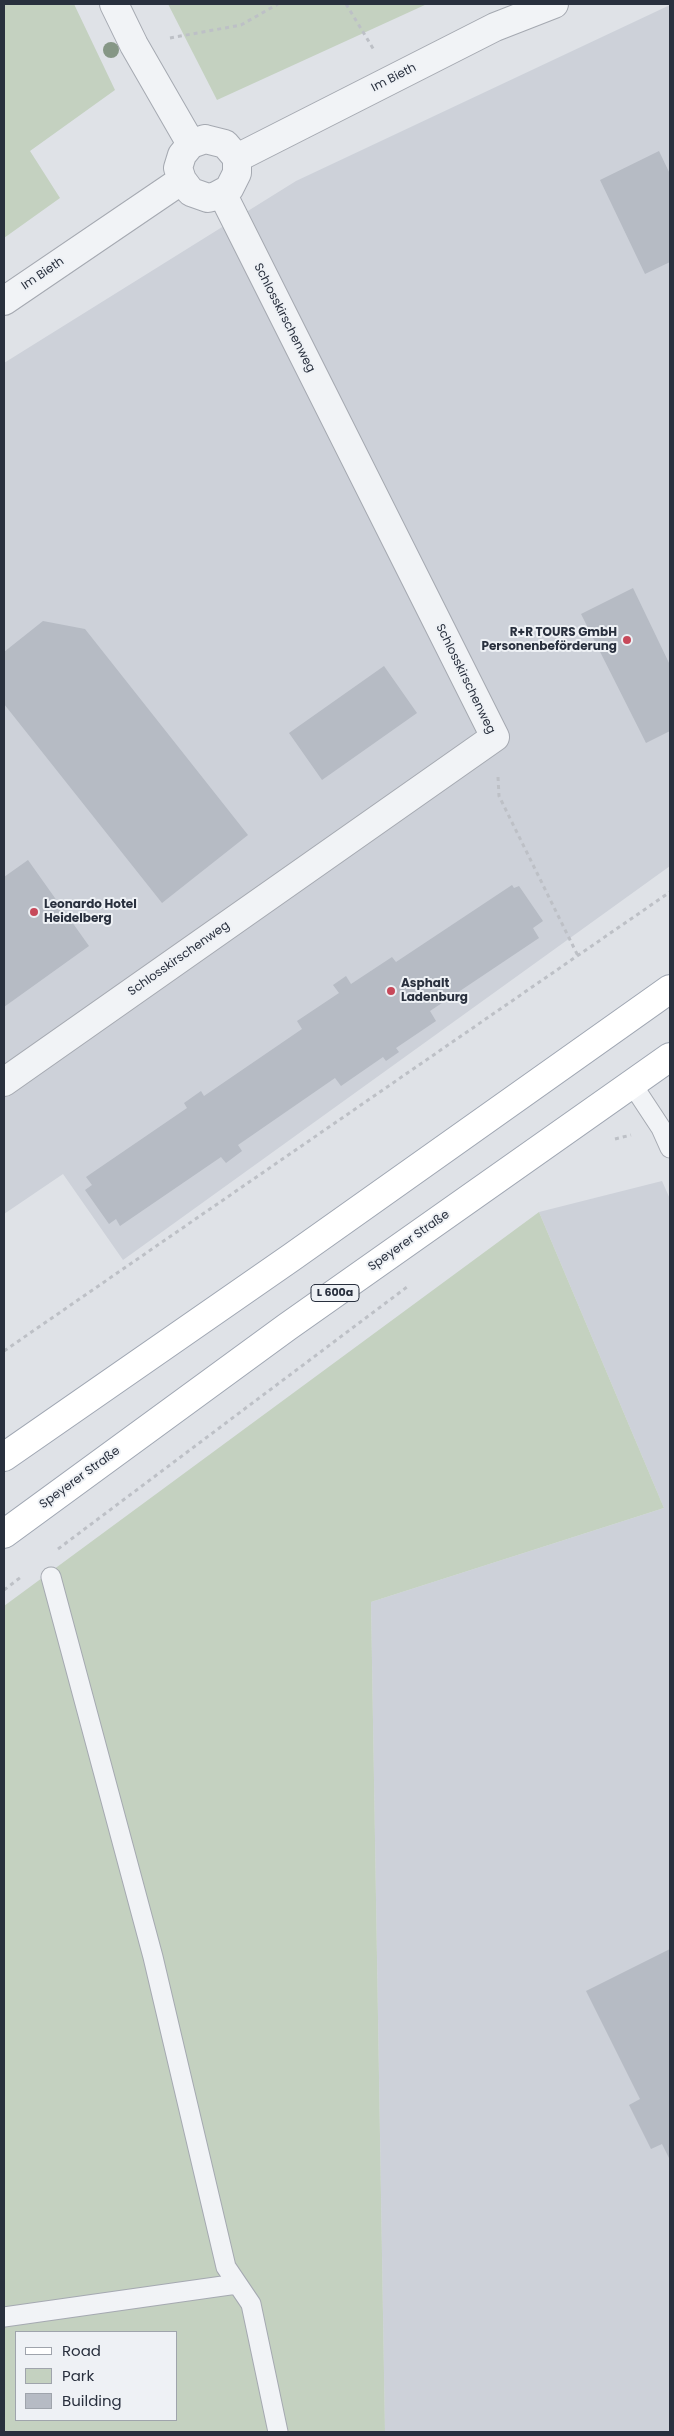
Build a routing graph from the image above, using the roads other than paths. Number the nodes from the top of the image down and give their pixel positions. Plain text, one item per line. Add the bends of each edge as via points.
1 (114, 4) edge
2 (554, 4) edge
3 (191, 144) junction
4 (237, 158) junction
5 (182, 180) junction
6 (222, 193) junction
7 (4, 301) edge
8 (670, 989) edge
9 (670, 1057) edge
10 (4, 1082) edge
11 (632, 1084) junction
12 (670, 1148) edge
13 (4, 1457) edge
14 (4, 1534) edge
15 (51, 1577) dead end
16 (237, 2284) junction
17 (4, 2317) edge
18 (278, 2432) edge

1 - 3 street
2 - 4 street, Im Bieth via 495,27
3 - 4 street via 205,139 225,144
3 - 5 street via 182,155 178,168
4 - 6 street via 237,173 229,189
5 - 6 street via 191,192 208,198
5 - 7 street, Im Bieth
6 - 10 street, Schlosskirschenweg via 495,737
8 - 13 main road
9 - 11 main road, Speyerer Straße / L 600a
11 - 12 lane
11 - 14 main road, Speyerer Straße / L 600a via 287,1327
15 - 16 lane via 153,1957 226,2267
16 - 17 lane
16 - 18 lane via 251,2304

